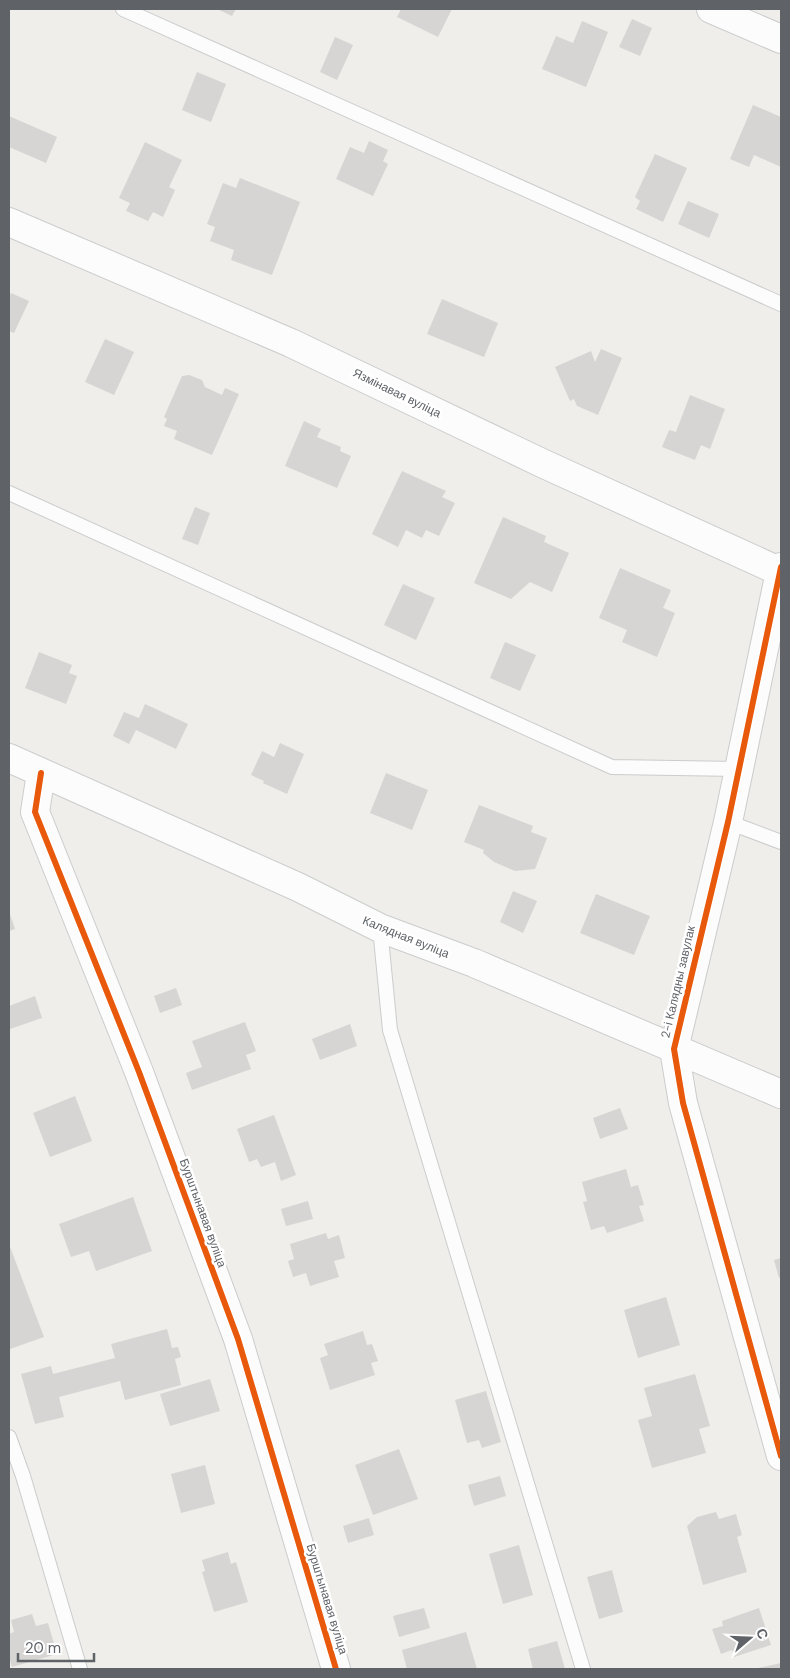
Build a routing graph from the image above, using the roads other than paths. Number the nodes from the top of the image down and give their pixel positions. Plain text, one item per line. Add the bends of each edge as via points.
1 (123, 9) edge
2 (711, 9) edge
3 (781, 40) edge
4 (9, 222) edge
5 (781, 304) edge
6 (9, 493) edge
7 (781, 570) edge
8 (9, 758) edge
9 (739, 769) junction
10 (41, 773) junction
11 (728, 822) junction
12 (781, 842) edge
13 (380, 928) junction
14 (674, 1049) junction
15 (781, 1094) edge
16 (9, 1437) edge
17 (781, 1456) edge
18 (80, 1669) edge
19 (336, 1669) edge
20 (584, 1669) edge

1 - 5 lane
2 - 3 street
4 - 7 street, Язмінавая вуліца via 291,343 544,464
6 - 9 lane via 612,767
7 - 9 street, 2-і Калядны завулак
8 - 10 street, Калядная вуліца
9 - 11 street, 2-і Калядны завулак
10 - 13 street, Калядная вуліца via 298,886
10 - 19 street, Бурштынавая вуліца via 35,812 138,1072 238,1339
11 - 12 lane
11 - 14 street, 2-і Калядны завулак
13 - 14 street, Калядная вуліца via 474,963
13 - 20 lane via 390,1030
14 - 15 street, Калядная вуліца
14 - 17 street, 2-і Калядны завулак via 683,1103
16 - 18 lane

